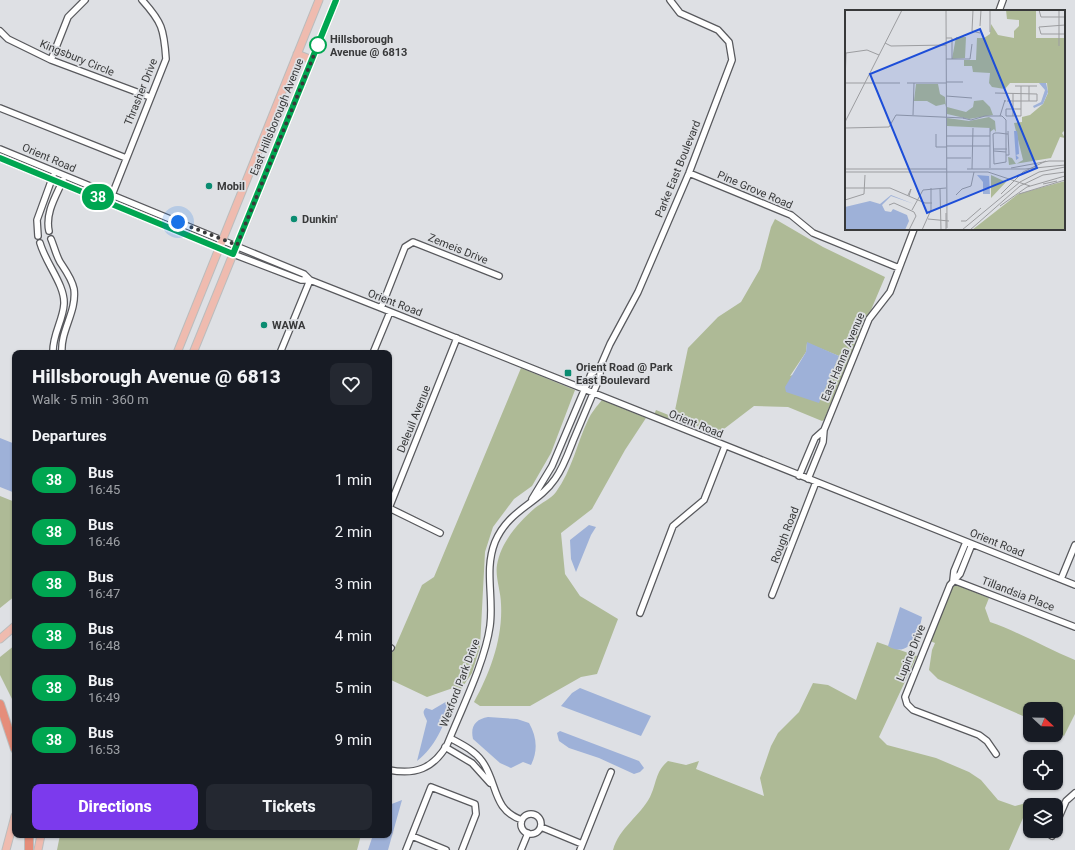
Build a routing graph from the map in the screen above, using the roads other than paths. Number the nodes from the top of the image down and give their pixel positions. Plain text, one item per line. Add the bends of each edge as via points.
1 (85, 0) edge
2 (142, 0) edge
3 (320, 0) edge
4 (336, 0) edge
5 (670, 0) edge
6 (1003, 0) edge
7 (999, 10) edge
8 (0, 32) edge
9 (297, 54) junction
10 (51, 60) junction
11 (312, 60) junction
12 (150, 97) junction
13 (0, 108) edge
14 (0, 149) edge
15 (0, 158) edge
16 (126, 158) junction
17 (55, 172) junction
18 (689, 173) junction
19 (64, 176) junction
20 (52, 179) junction
21 (62, 183) junction
22 (112, 195) junction
23 (914, 230) edge
24 (49, 232) dead end
25 (38, 236) dead end
26 (51, 239) dead end
27 (223, 240) junction
28 (40, 243) dead end
29 (237, 245) junction
30 (219, 248) junction
31 (233, 254) junction
32 (899, 268) junction
33 (499, 276) dead end
34 (310, 280) junction
35 (381, 308) junction
36 (390, 312) junction
37 (457, 338) junction
38 (53, 350) edge
39 (62, 350) edge
40 (179, 350) edge
41 (194, 350) edge
42 (281, 350) edge
43 (375, 350) edge
44 (600, 367) junction
45 (584, 390) junction
46 (593, 394) junction
47 (824, 430) junction
48 (725, 446) junction
49 (799, 476) junction
50 (808, 479) junction
51 (816, 482) junction
52 (392, 500) edge
53 (530, 501) junction
54 (392, 509) edge
55 (440, 533) dead end
56 (969, 543) junction
57 (1075, 545) edge
58 (953, 580) junction
59 (1061, 580) junction
60 (1075, 585) edge
61 (772, 595) dead end
62 (640, 612) dead end
63 (1075, 627) edge
64 (12, 629) edge
65 (0, 639) edge
66 (0, 704) edge
67 (450, 738) junction
68 (12, 740) edge
69 (445, 747) junction
70 (996, 754) dead end
71 (392, 771) edge
72 (611, 772) dead end
73 (493, 787) junction
74 (1075, 792) edge
75 (1063, 807) edge
76 (522, 820) junction
77 (12, 827) edge
78 (540, 827) junction
79 (528, 833) junction
80 (412, 836) junction
81 (29, 838) edge
82 (40, 838) edge
83 (581, 847) edge
84 (6, 850) edge
85 (29, 850) edge
86 (38, 850) edge
87 (406, 850) edge
88 (446, 850) edge
89 (462, 850) edge
90 (521, 850) edge

1 - 10 street via 68,17
2 - 12 street, Thrasher Drive via 160,20 166,59
3 - 9 main road, East Hillsborough Avenue
4 - 11 main road, East Hillsborough Avenue
5 - 18 street, Parke East Boulevard via 680,13 718,30 729,42 732,60
6 - 7 street
8 - 10 street, Kingsbury Circle via 8,39
9 - 11 main road
9 - 27 main road, East Hillsborough Avenue
10 - 12 street, Kingsbury Circle
11 - 29 main road, East Hillsborough Avenue
12 - 16 street, Thrasher Drive
13 - 16 street
14 - 17 street, Orient Road
15 - 20 street, Orient Road
16 - 22 street, Thrasher Drive
17 - 19 street, Orient Road
17 - 20 street
18 - 32 street, Pine Grove Road via 792,215 813,233
18 - 44 street, Parke East Boulevard via 638,292
19 - 21 street
19 - 22 street, Orient Road
20 - 21 street, Orient Road
20 - 25 street via 38,220
21 - 24 street via 50,211
21 - 30 street, Orient Road
22 - 27 street, Orient Road
23 - 32 street, East Hanna Avenue
26 - 39 street via 74,289 73,309 63,339
27 - 29 street, Orient Road
27 - 30 main road, East Hillsborough Avenue
28 - 38 street via 64,296
29 - 31 main road, East Hillsborough Avenue
29 - 34 street, Orient Road via 304,274
30 - 31 street, Orient Road
30 - 40 main road, East Hillsborough Avenue
31 - 34 street, Orient Road via 302,280
31 - 41 main road, East Hillsborough Avenue
32 - 47 street, East Hanna Avenue via 890,292 869,319
33 - 35 street, Zemeis Drive via 414,242 404,247
34 - 35 street, Orient Road
34 - 42 street
35 - 36 street, Orient Road
36 - 37 street, Orient Road
36 - 43 street
37 - 45 street, Orient Road
37 - 52 street, Deleuil Avenue
44 - 45 street, Parke East Boulevard via 591,374
44 - 46 street, Parke East Boulevard via 600,377
45 - 46 street, Orient Road
45 - 53 street, Wexford Park Drive via 552,466
46 - 48 street, Orient Road
46 - 53 street, Wexford Park Drive via 556,479
47 - 49 street, East Hanna Avenue via 815,438
47 - 50 street, East Hanna Avenue via 823,442
48 - 49 street, Orient Road
48 - 62 street via 704,500 673,526
49 - 50 street, Orient Road
50 - 51 street, Orient Road
51 - 56 street, Orient Road
51 - 61 street, Rough Road
53 - 67 street, Wexford Park Drive via 501,530 496,542 489,564 491,608 486,644
54 - 55 street
56 - 58 street via 960,574
56 - 59 street, Orient Road
57 - 59 street
58 - 63 street, Tillandsia Place
58 - 70 street, Lupine Drive via 906,693 905,701 914,710 979,735
59 - 60 street, Orient Road
64 - 65 main road
66 - 68 highway
67 - 69 street, Wexford Park Drive
67 - 73 street via 476,755 486,768
69 - 71 street, Wexford Park Drive via 439,758 417,771 403,773
69 - 73 street via 472,763
72 - 83 street
73 - 76 street via 503,808
74 - 75 street
76 - 78 street via 527,814 535,814 540,820
76 - 79 street via 522,828
77 - 84 main road
78 - 79 street via 535,833
78 - 83 street
79 - 90 street
80 - 87 street
80 - 88 street
80 - 89 street via 431,787 475,804 476,814
81 - 85 highway
82 - 86 main road

